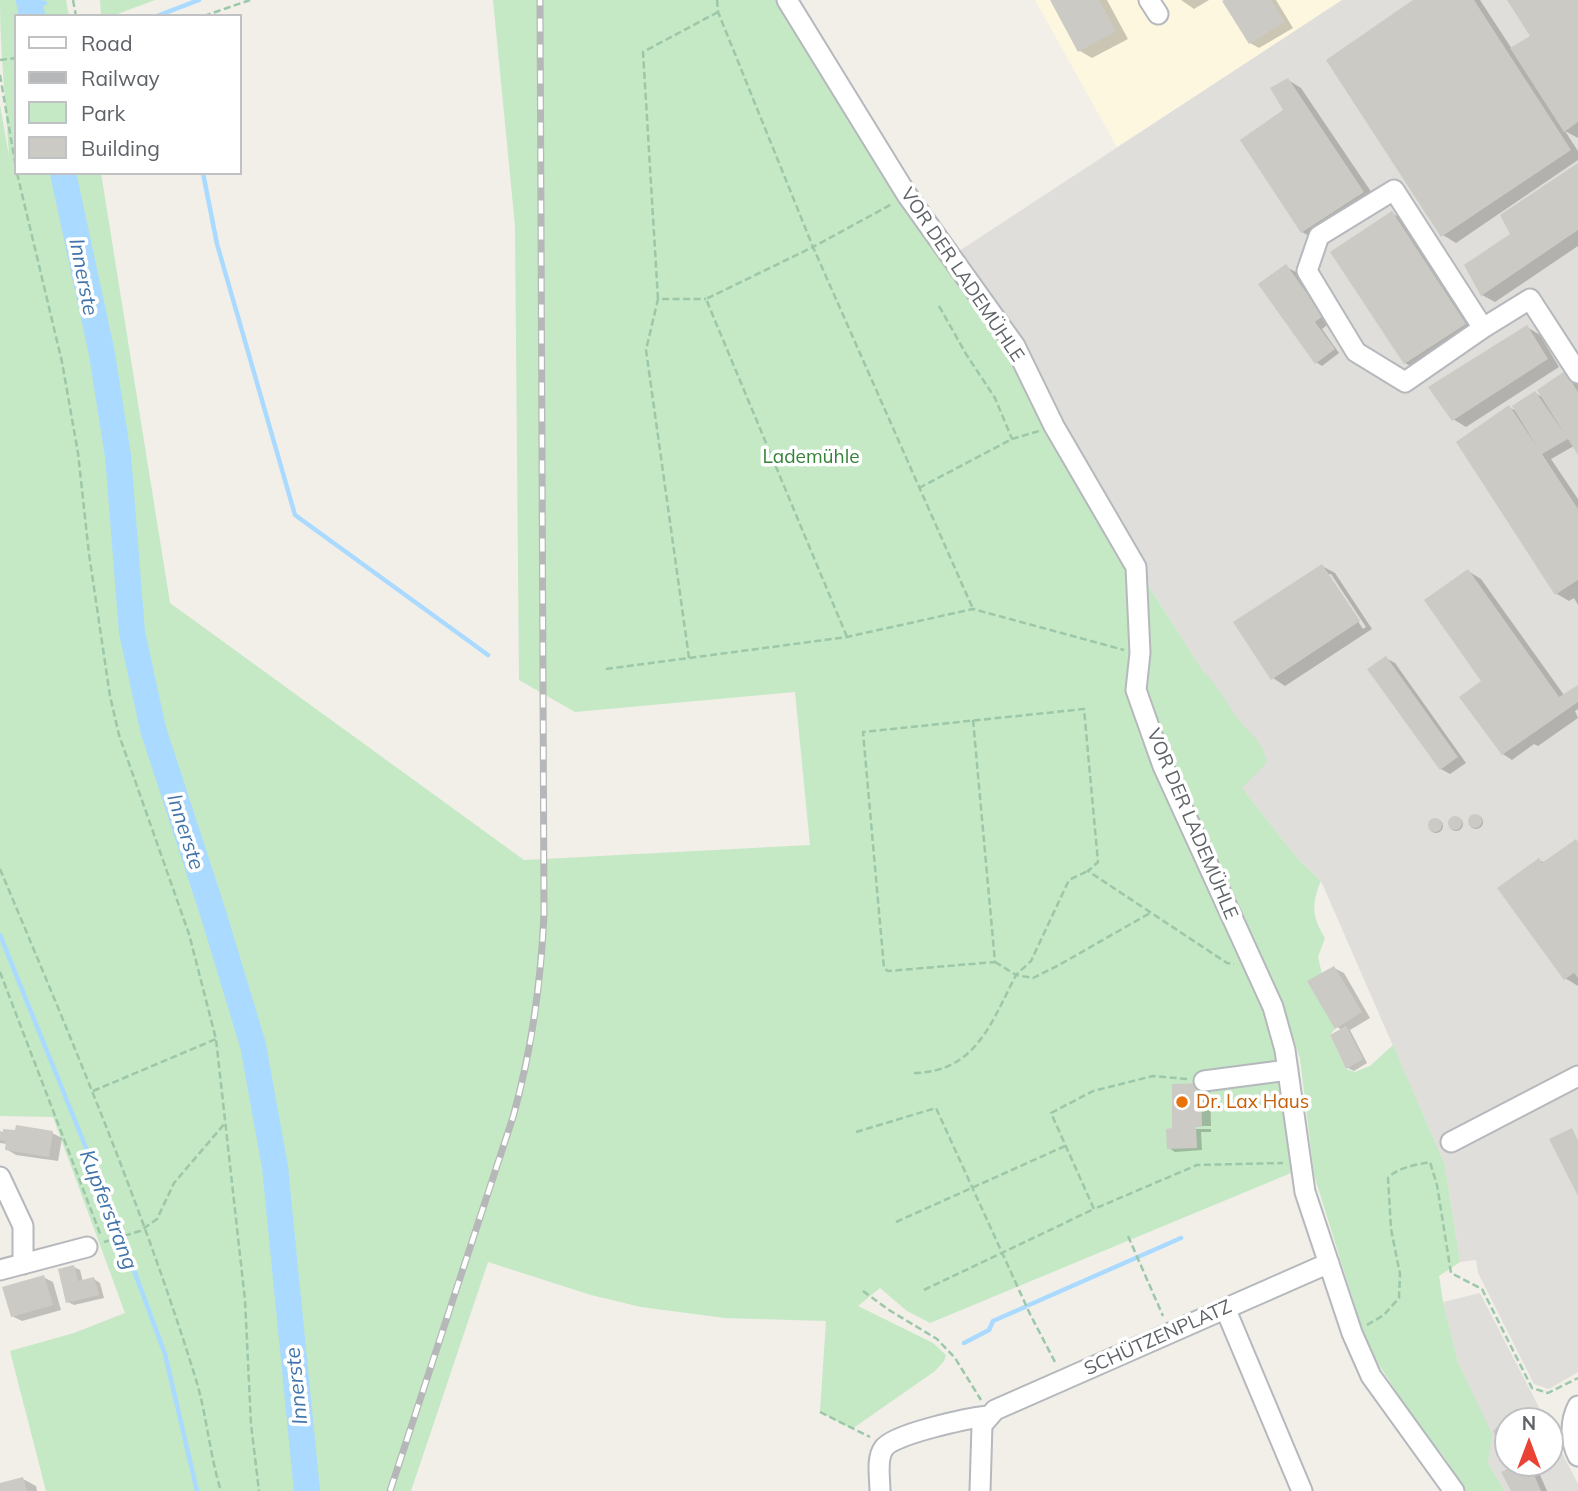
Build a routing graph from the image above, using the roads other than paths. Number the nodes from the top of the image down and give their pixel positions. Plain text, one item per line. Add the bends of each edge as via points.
1 (787, 0) edge
2 (1483, 328) junction
3 (1578, 373) edge
4 (1288, 1070) junction
5 (1578, 1076) edge
6 (1204, 1081) road end
7 (1451, 1142) dead end
8 (0, 1177) edge
9 (88, 1247) dead end
10 (1329, 1263) junction
11 (23, 1264) junction
12 (0, 1270) edge
13 (1225, 1308) junction
14 (1578, 1406) edge
15 (990, 1414) junction
16 (1578, 1456) edge
17 (880, 1491) edge
18 (980, 1491) edge
19 (1302, 1491) edge
20 (1454, 1491) edge

1 - 4 street, VOR DER LADEMÜHLE via 907,195 1015,346 1054,426 1136,567 1140,653 1136,690 1163,766 1273,1007
2 - 2 street via 1405,382 1356,352 1307,271 1319,236 1394,190
2 - 3 street via 1530,299
4 - 6 street
4 - 10 street, VOR DER LADEMÜHLE via 1305,1192
5 - 7 street
8 - 11 street via 23,1226
9 - 11 street
10 - 13 street, SCHÜTZENPLATZ
10 - 20 street, VOR DER LADEMÜHLE via 1371,1376
11 - 12 street
13 - 15 street, SCHÜTZENPLATZ
13 - 19 street
14 - 16 street via 1572,1424
15 - 17 street, SCHÜTZENPLATZ via 889,1442 880,1456
15 - 18 street via 981,1431

